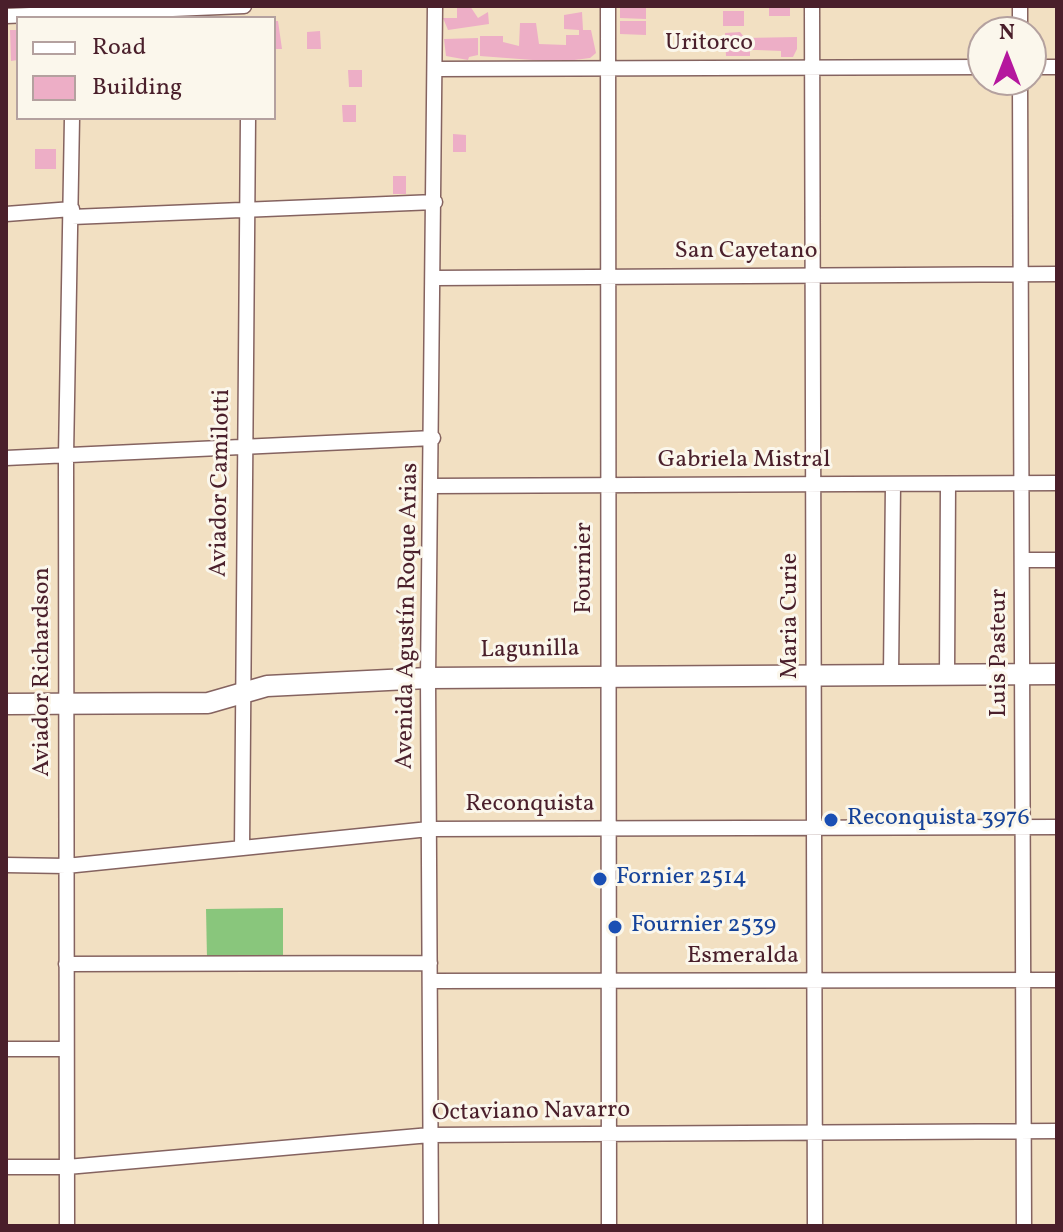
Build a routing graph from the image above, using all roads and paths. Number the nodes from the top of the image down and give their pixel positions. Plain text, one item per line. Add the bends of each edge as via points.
1 (245, 6) edge
2 (435, 6) edge
3 (608, 6) edge
4 (812, 6) edge
5 (71, 12) edge
6 (6, 16) edge
7 (608, 67) junction
8 (812, 67) junction
9 (967, 67) edge
10 (435, 69) junction
11 (1020, 96) edge
12 (72, 120) edge
13 (248, 120) edge
14 (435, 202) junction
15 (250, 208) junction
16 (72, 213) junction
17 (6, 214) edge
18 (813, 274) junction
19 (1021, 274) junction
20 (1057, 274) edge
21 (608, 275) junction
22 (435, 278) junction
23 (433, 438) junction
24 (244, 444) junction
25 (66, 456) junction
26 (6, 458) edge
27 (1022, 483) junction
28 (1057, 483) edge
29 (813, 484) junction
30 (893, 484) junction
31 (948, 484) junction
32 (608, 485) junction
33 (431, 486) junction
34 (1023, 560) junction
35 (1057, 560) edge
36 (947, 674) junction
37 (1023, 674) junction
38 (1057, 674) edge
39 (814, 675) junction
40 (891, 675) junction
41 (608, 676) junction
42 (428, 678) junction
43 (243, 694) junction
44 (6, 704) edge
45 (66, 704) junction
46 (815, 827) junction
47 (1024, 827) junction
48 (1057, 827) edge
49 (609, 828) junction
50 (429, 829) junction
51 (242, 848) junction
52 (6, 865) edge
53 (66, 866) junction
54 (430, 963) junction
55 (66, 964) junction
56 (815, 980) junction
57 (1024, 980) junction
58 (1057, 980) edge
59 (430, 981) junction
60 (609, 981) junction
61 (6, 1049) edge
62 (66, 1049) junction
63 (1057, 1131) edge
64 (1024, 1132) junction
65 (815, 1133) junction
66 (609, 1134) junction
67 (430, 1135) junction
68 (6, 1167) edge
69 (67, 1167) junction
70 (67, 1226) edge
71 (431, 1226) edge
72 (609, 1226) edge
73 (815, 1226) edge
74 (1024, 1226) edge

1 - 5 street
2 - 10 street, Avenida Agustín Roque Arias
3 - 7 street, Fournier
4 - 8 street, Maria Curie
5 - 6 street
7 - 8 street, Uritorco
7 - 10 street, Uritorco
7 - 21 street, Fournier
8 - 9 street, Uritorco
8 - 18 street, Maria Curie
10 - 14 street, Avenida Agustín Roque Arias
11 - 19 street, Luis Pasteur
12 - 16 street, Aviador Richardson
13 - 15 street, Aviador Camilotti
14 - 15 street
14 - 22 street, Avenida Agustín Roque Arias
15 - 16 street
15 - 24 street, Aviador Camilotti
16 - 17 street
16 - 25 street, Aviador Richardson
18 - 19 street, San Cayetano
18 - 21 street, San Cayetano
18 - 29 street, Maria Curie
19 - 20 street, San Cayetano
19 - 27 street, Luis Pasteur
21 - 22 street, San Cayetano
21 - 32 street, Fournier
22 - 23 street, Avenida Agustín Roque Arias
23 - 24 street
23 - 33 street, Avenida Agustín Roque Arias
24 - 25 street
24 - 43 street, Aviador Camilotti
25 - 26 street
25 - 45 street, Aviador Richardson
27 - 28 street, Gabriela Mistral
27 - 31 street, Gabriela Mistral
27 - 34 street, Luis Pasteur
29 - 30 street, Gabriela Mistral
29 - 32 street, Gabriela Mistral
29 - 39 street, Maria Curie
30 - 31 street, Gabriela Mistral
30 - 40 street
31 - 36 street
32 - 33 street, Gabriela Mistral
32 - 41 street, Fournier
33 - 42 street, Avenida Agustín Roque Arias
34 - 35 street
34 - 37 street, Luis Pasteur
36 - 37 main road, Lagunilla
36 - 40 main road, Lagunilla
37 - 38 main road, Lagunilla
37 - 47 street, Luis Pasteur
39 - 40 main road, Lagunilla
39 - 41 main road, Lagunilla
39 - 46 street, Maria Curie
41 - 42 main road, Lagunilla
41 - 49 street, Fournier
42 - 43 main road, Lagunilla via 267,686
42 - 50 street, Avenida Agustín Roque Arias
43 - 45 main road, Lagunilla via 208,703
43 - 51 street, Aviador Camilotti
44 - 45 main road, Lagunilla
45 - 53 street, Aviador Richardson
46 - 47 street, Reconquista
46 - 49 street, Reconquista
46 - 56 street, Maria Curie
47 - 48 street, Reconquista
47 - 57 street, Luis Pasteur
49 - 50 street, Reconquista
49 - 60 street, Fournier
50 - 51 street, Reconquista
50 - 54 street, Avenida Agustín Roque Arias
51 - 53 street, Reconquista
52 - 53 street, Reconquista
53 - 55 street, Aviador Richardson
54 - 55 street
54 - 59 street, Avenida Agustín Roque Arias
55 - 62 street, Aviador Richardson
56 - 57 street, Esmeralda
56 - 60 street, Esmeralda
56 - 65 street, Maria Curie
57 - 58 street, Esmeralda
57 - 64 street, Luis Pasteur
59 - 60 street, Esmeralda
59 - 67 street, Avenida Agustín Roque Arias
60 - 66 street, Fournier
61 - 62 street
62 - 69 street, Aviador Richardson
63 - 64 street, Octaviano Navarro
64 - 65 street, Octaviano Navarro
64 - 74 street, Luis Pasteur
65 - 66 street, Octaviano Navarro
65 - 73 street, Maria Curie
66 - 67 street, Octaviano Navarro
66 - 72 street, Fournier
67 - 69 street, Octaviano Navarro
67 - 71 street, Avenida Agustín Roque Arias
68 - 69 street, Octaviano Navarro
69 - 70 street, Aviador Richardson

